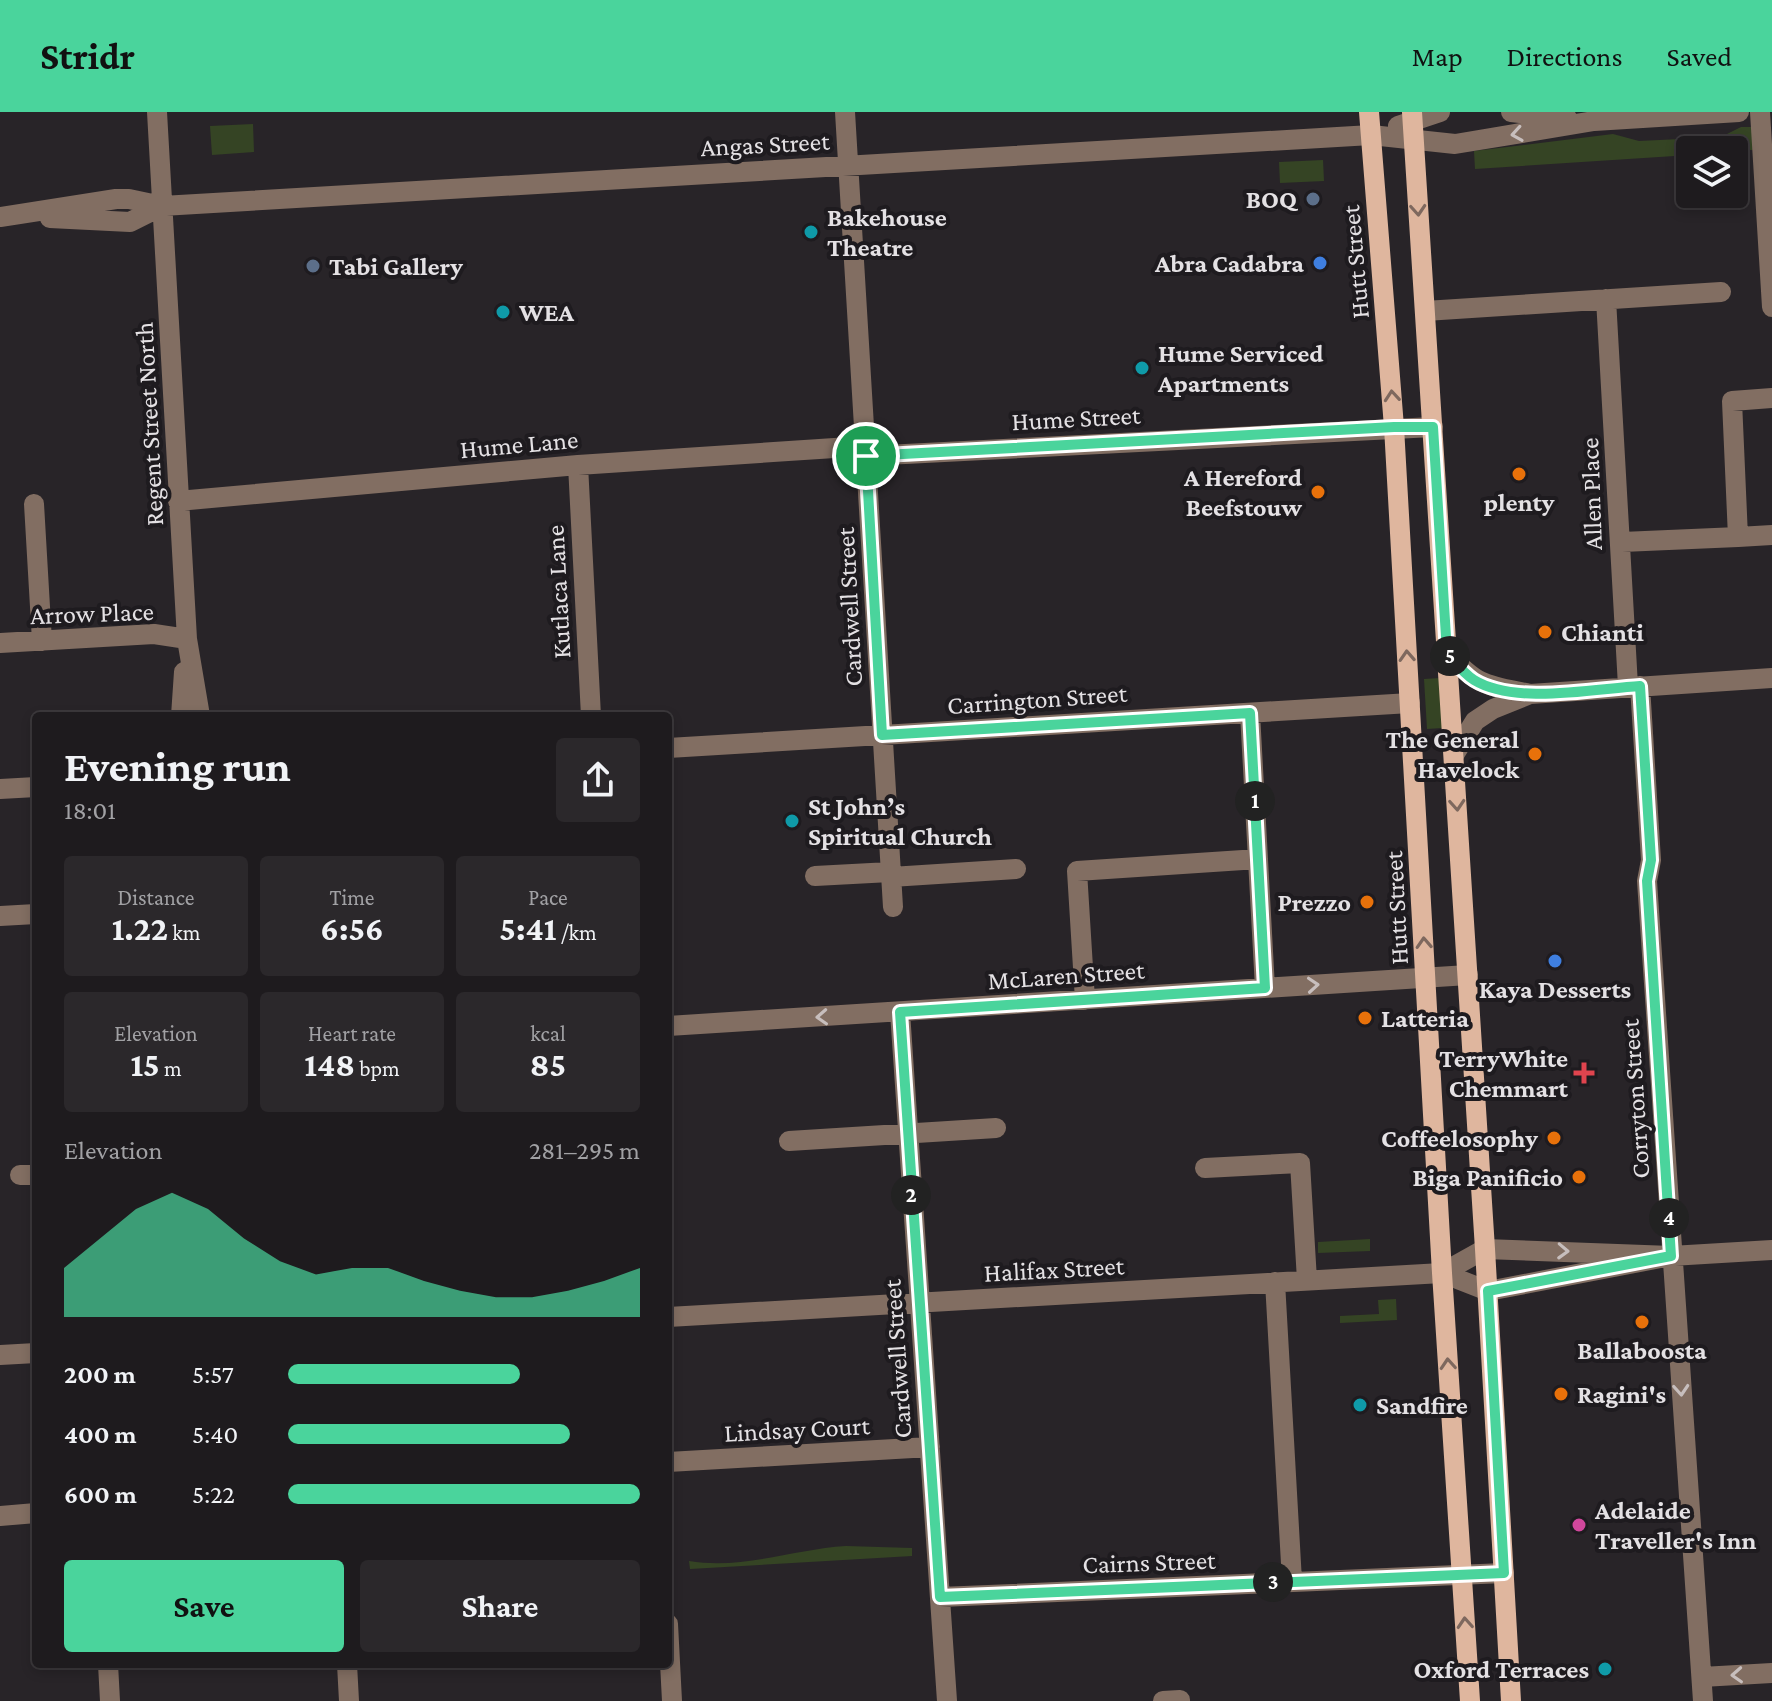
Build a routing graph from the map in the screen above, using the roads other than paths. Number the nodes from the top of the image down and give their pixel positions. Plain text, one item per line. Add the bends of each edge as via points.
1 (157, 112) edge
2 (845, 112) edge
3 (1369, 112) edge
4 (1440, 112) edge
5 (1511, 112) edge
6 (1739, 112) edge
7 (1760, 112) edge
8 (1624, 116) edge
9 (1594, 121) junction
10 (1413, 124) edge
11 (1371, 135) junction
12 (848, 165) junction
13 (162, 206) junction
14 (7, 217) edge
15 (1721, 292) dead end
16 (1606, 299) junction
17 (1772, 307) edge
18 (1425, 311) junction
19 (1772, 398) edge
20 (1394, 427) junction
21 (1433, 427) junction
22 (865, 451) junction
23 (578, 465) junction
24 (178, 501) junction
25 (34, 504) dead end
26 (1772, 535) edge
27 (1738, 537) junction
28 (1622, 542) junction
29 (187, 639) junction
30 (42, 641) junction
31 (0, 643) edge
32 (1447, 653) junction
33 (1772, 678) edge
34 (1634, 686) junction
35 (1530, 694) junction
36 (1410, 703) junction
37 (181, 712) edge
38 (199, 712) edge
39 (591, 712) edge
40 (1250, 713) junction
41 (882, 735) junction
42 (672, 748) edge
43 (1454, 755) junction
44 (32, 787) edge
45 (0, 789) edge
46 (1258, 859) junction
47 (1016, 869) dead end
48 (891, 874) junction
49 (815, 876) dead end
50 (893, 907) dead end
51 (32, 914) edge
52 (0, 916) edge
53 (1468, 975) junction
54 (1425, 978) junction
55 (1265, 988) junction
56 (1085, 1000) junction
57 (900, 1012) junction
58 (672, 1026) edge
59 (996, 1128) dead end
60 (908, 1134) junction
61 (789, 1141) dead end
62 (1205, 1168) dead end
63 (1485, 1249) junction
64 (1772, 1250) edge
65 (1671, 1256) junction
66 (1442, 1273) junction
67 (1307, 1280) junction
68 (1275, 1282) junction
69 (1488, 1291) junction
70 (918, 1302) junction
71 (672, 1317) edge
72 (32, 1353) edge
73 (0, 1355) edge
74 (930, 1447) junction
75 (672, 1462) edge
76 (32, 1513) edge
77 (0, 1516) edge
78 (1504, 1573) junction
79 (1462, 1575) junction
80 (1292, 1581) junction
81 (940, 1597) junction
82 (108, 1668) edge
83 (347, 1668) edge
84 (670, 1668) edge
85 (1772, 1673) edge
86 (1702, 1677) junction
87 (1180, 1700) edge
88 (110, 1701) edge
89 (349, 1701) edge
90 (672, 1701) edge
91 (947, 1701) edge
92 (1163, 1701) edge
93 (1470, 1701) edge
94 (1511, 1701) edge
95 (1703, 1701) edge

1 - 13 street, Regent Street North
2 - 12 street, Cardwell Street
3 - 11 main road, Hutt Street
4 - 10 street, Angas Street
5 - 9 street, Angas Street
6 - 8 street, Angas Street
7 - 17 street
8 - 9 street, Angas Street
9 -> 10 street, Angas Street via 1455,144
10 - 11 street, Angas Street
10 -> 18 main road
11 - 12 street, Angas Street
20 -> 11 main road, Hutt Street
12 - 13 street, Angas Street
12 - 22 street, Cardwell Street
13 - 14 street, Angas Street via 116,199
13 - 24 street, Regent Street North
15 - 16 street
16 - 18 street
16 - 28 street, Allen Place
18 - 21 main road
19 - 27 street via 1732,401
20 - 21 street, Hume Street
20 - 22 street, Hume Street
36 -> 20 main road, Hutt Street
21 - 32 main road
22 - 23 street, Hume Lane
22 - 41 street, Cardwell Street
23 - 24 street, Hume Lane
23 - 39 street, Kutlaca Lane
24 - 29 street, Regent Street North
25 - 30 street
26 - 27 street
27 - 28 street
28 - 34 street, Allen Place
29 - 30 street, Arrow Place via 154,634
29 - 37 street, Regent Street North
29 - 38 street, Regent Street North
30 - 31 street, Arrow Place
32 - 35 street via 1472,679
32 - 43 main road
33 - 34 street
34 - 35 street
34 - 65 street, Corryton Street via 1651,860 1647,881
35 - 43 street via 1475,721
36 - 40 street, Carrington Street
54 -> 36 main road, Hutt Street
40 - 41 street, Carrington Street
40 - 46 street
41 - 42 street, Carrington Street
41 - 48 street, Cardwell Street
43 -> 53 main road
44 - 45 street
46 - 55 street
46 - 56 street via 1077,871
47 - 48 street
48 - 49 street
48 - 50 street, Cardwell Street
51 - 52 street
53 - 54 street, McLaren Street
53 - 63 main road
55 -> 54 street, McLaren Street
54 - 66 main road, Hutt Street
55 - 56 street, McLaren Street
56 - 57 street, McLaren Street
57 -> 58 street, McLaren Street
57 - 60 street, Cardwell Street
59 - 60 street
60 - 61 street
60 - 70 street, Cardwell Street
62 - 67 street via 1300,1163
63 -> 65 street
63 - 66 street, Halifax Street
63 - 69 main road
64 - 65 street
65 - 69 street
65 -> 86 street, Corryton Street
66 - 67 street, Halifax Street
66 - 69 street, Halifax Street
79 -> 66 main road, Hutt Street
67 - 68 street, Halifax Street
68 - 70 street, Halifax Street
68 - 80 street
69 - 78 main road
70 - 71 street, Halifax Street
70 - 74 street, Cardwell Street
72 - 73 street
74 - 75 street, Lindsay Court
74 - 81 street, Cardwell Street
76 - 77 street
78 - 79 street, Cairns Street
78 - 94 main road
79 - 80 street, Cairns Street
93 -> 79 main road, Hutt Street
80 - 81 street, Cairns Street
81 - 91 street, Cardwell Street
82 - 88 street
83 - 89 street
84 - 90 street
85 -> 86 street
86 - 95 street, Corryton Street
87 - 92 street

